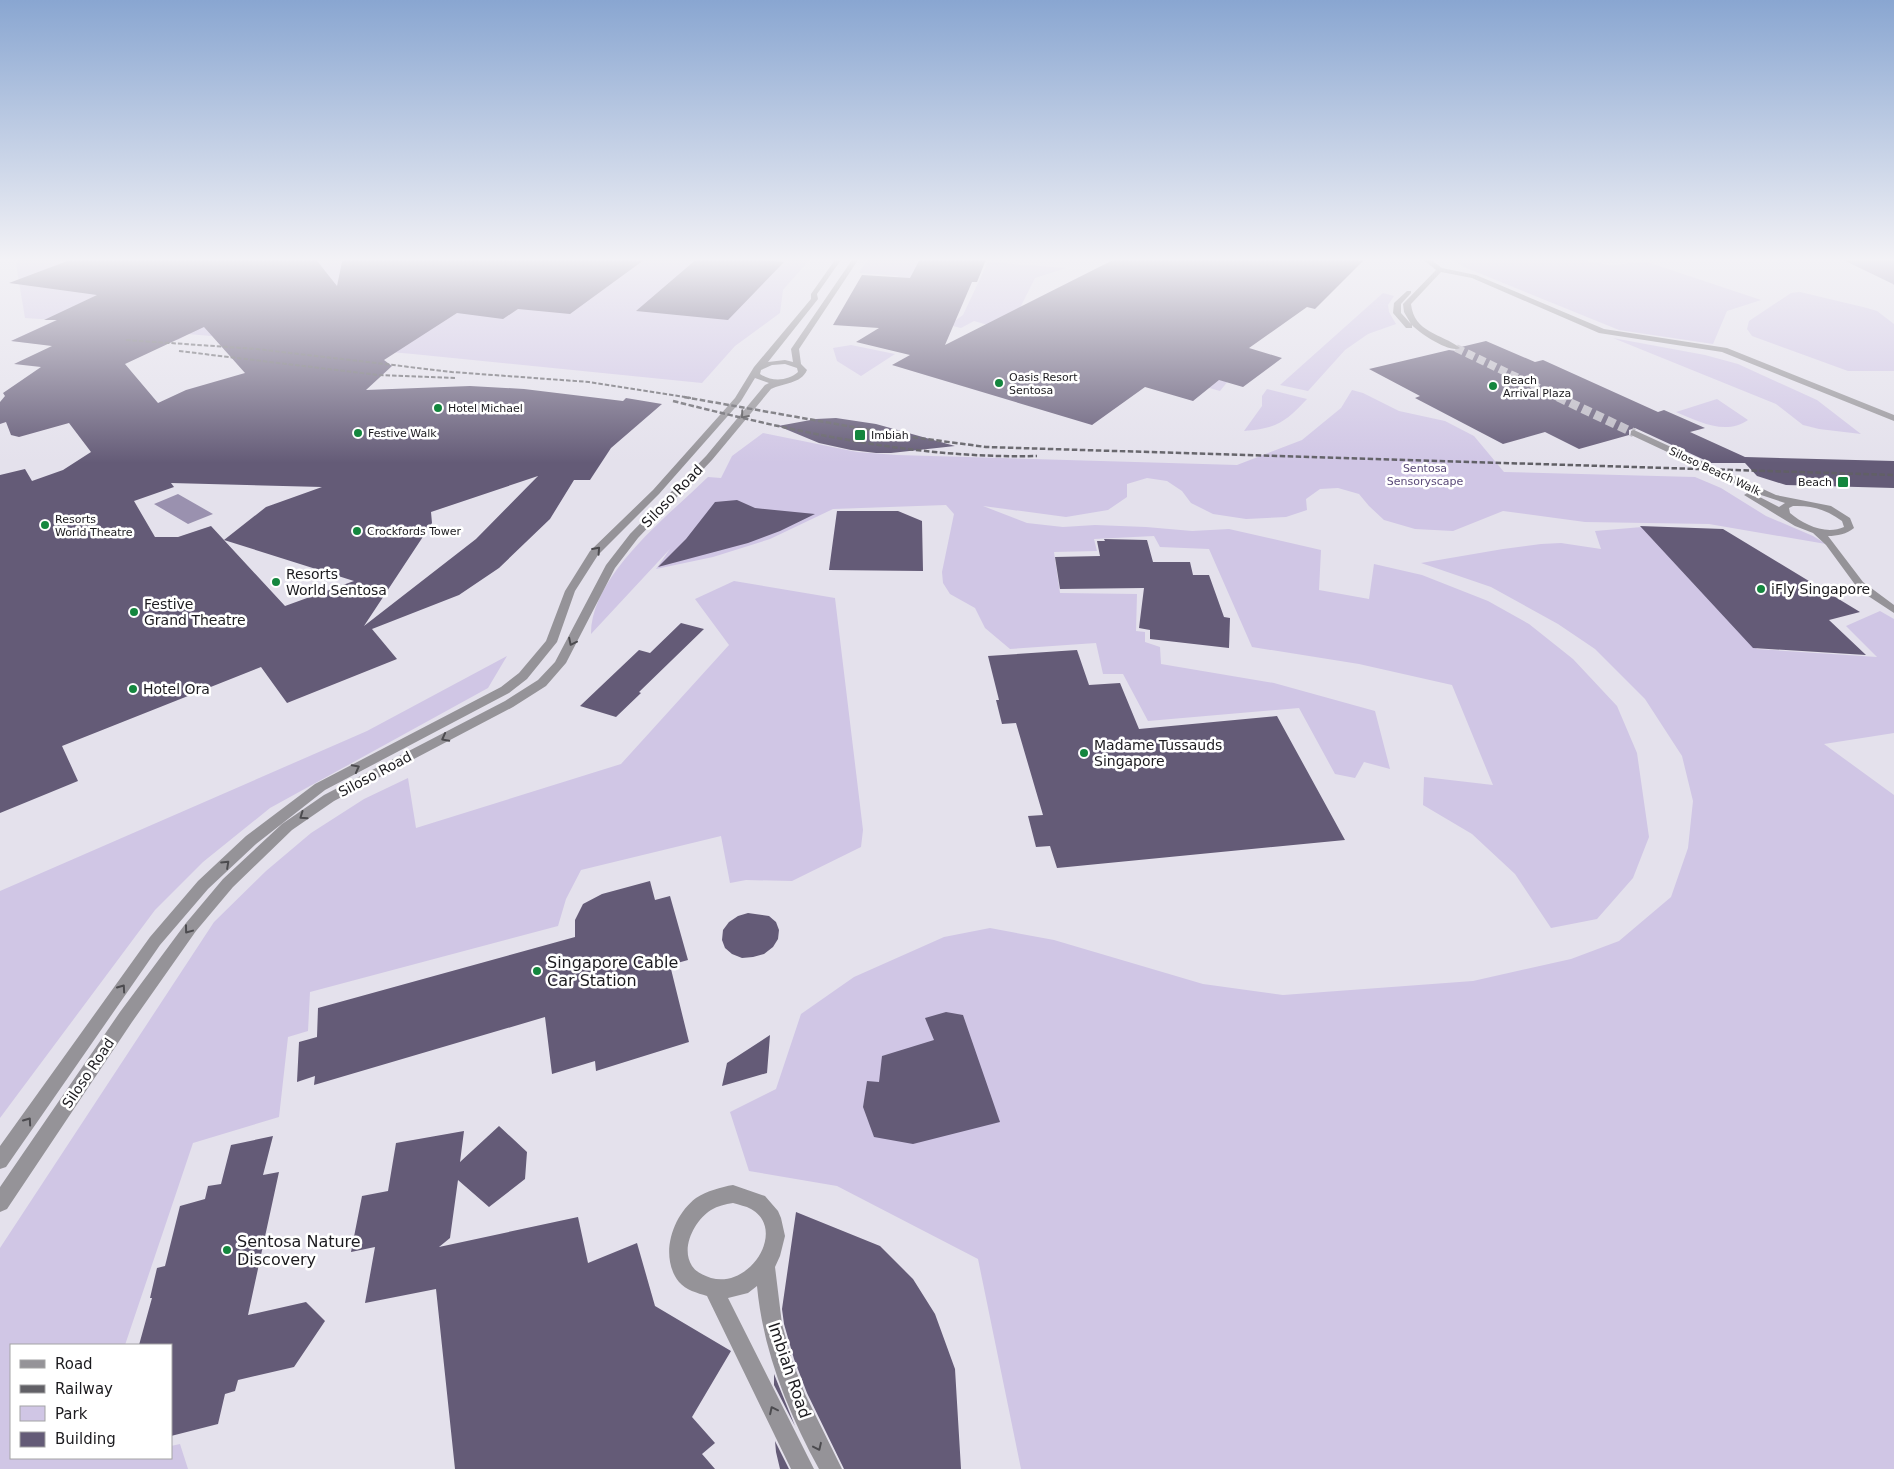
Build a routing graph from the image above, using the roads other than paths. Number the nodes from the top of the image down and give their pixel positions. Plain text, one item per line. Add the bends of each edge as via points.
1 (793, 326) edge
2 (813, 326) edge
3 (1412, 326) edge
4 (1589, 326) edge
5 (1449, 348) tunnel mouth
6 (797, 364) junction
7 (757, 369) junction
8 (778, 382) junction
9 (1894, 418) edge
10 (1798, 503) junction
11 (1785, 514) junction
12 (1849, 528) junction
13 (1812, 529) junction
14 (1839, 554) junction
15 (1894, 610) edge
16 (0, 1160) edge
17 (0, 1203) edge
18 (766, 1267) junction
19 (714, 1290) junction
20 (803, 1469) edge
21 (831, 1469) edge

1 - 7 street, Siloso Road
2 - 6 street via 795,349
3 - 5 street via 1420,335
4 - 9 street via 1602,331 1724,350
6 - 7 street via 778,362
6 - 8 street, Siloso Road via 803,370 799,376
7 - 8 street via 759,378
16 -> 7 street, Siloso Road via 155,941 203,886 251,840 320,787 504,690 523,676 551,642 570,590 594,553 671,475 738,399
8 -> 17 street, Siloso Road via 768,386 709,458 622,552 599,585 560,663 542,683 509,704 329,798 288,827 228,883 191,927 126,1017
10 - 11 street via 1784,507
10 - 11 street, Siloso Beach Walk via 1758,491 1630,434
10 - 12 street, Siloso Beach Walk via 1835,511 1847,520
11 - 13 street, Siloso Beach Walk
12 - 13 street, Siloso Beach Walk via 1839,532
12 - 14 street
13 - 14 street, Siloso Beach Walk via 1828,539
14 - 15 street, Siloso Beach Walk via 1859,584
18 - 19 street via 742,1286
18 - 19 street via 774,1250 776,1234 772,1217 763,1204 749,1196 732,1194 715,1198 690,1216 678,1244 679,1259 685,1272 694,1282
18 -> 21 street, Imbiah Road via 772,1324 791,1383 820,1452
20 -> 19 street, Imbiah Road

